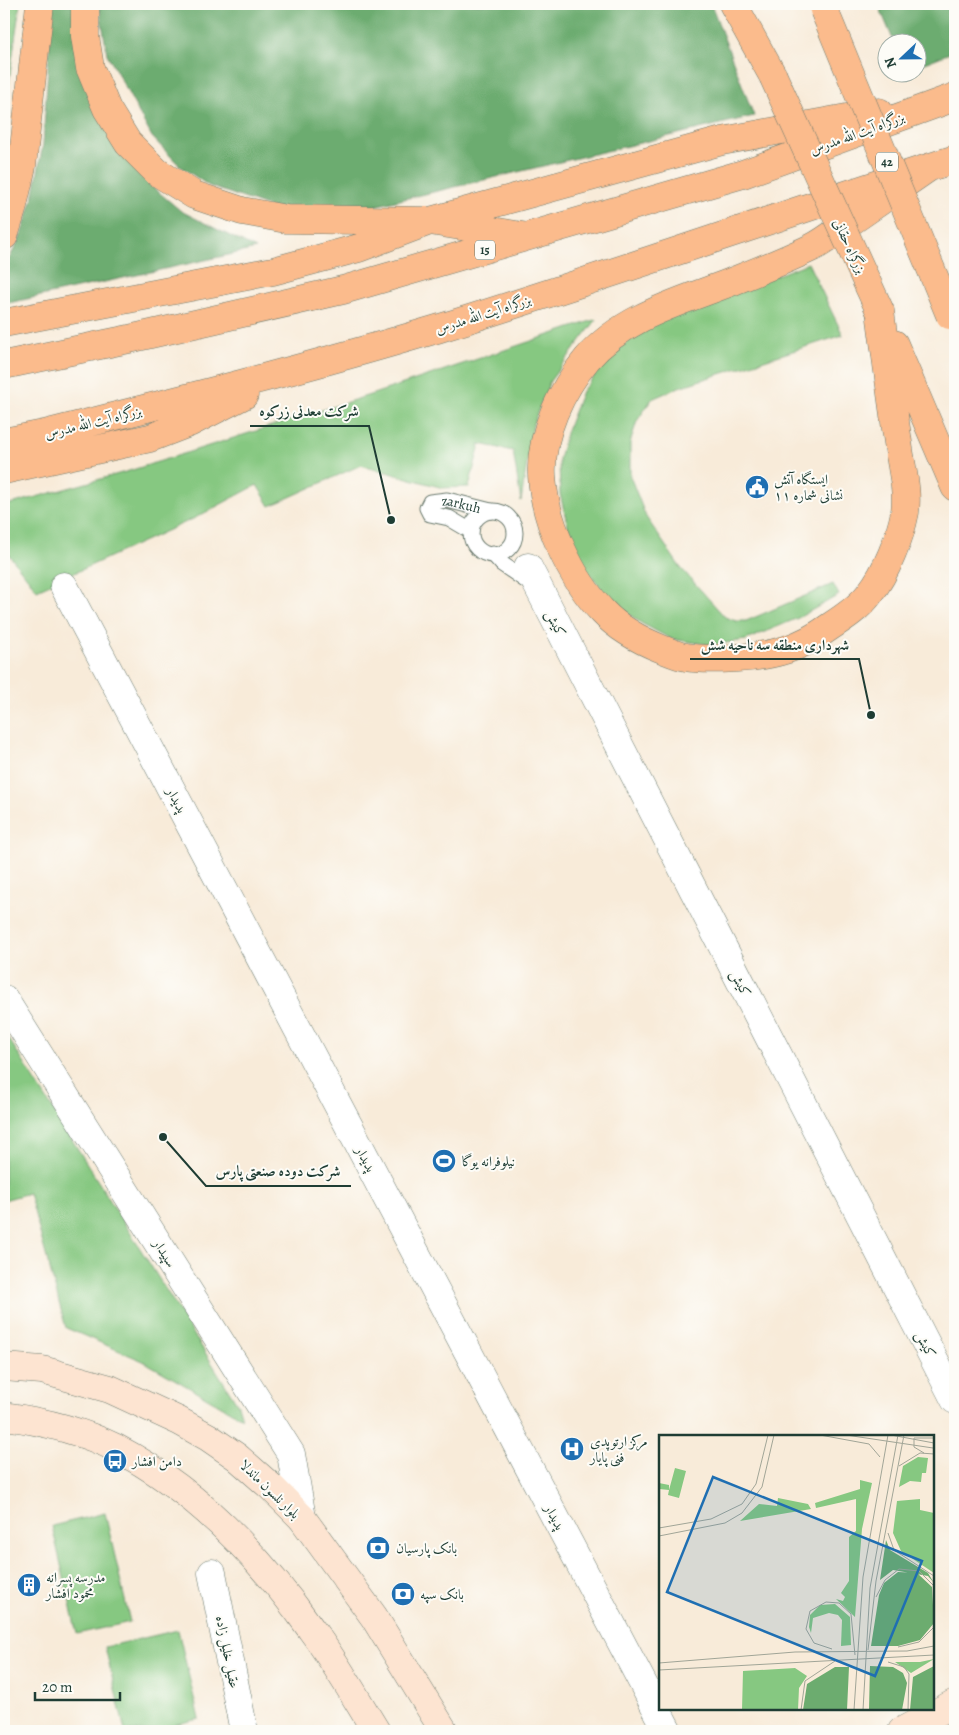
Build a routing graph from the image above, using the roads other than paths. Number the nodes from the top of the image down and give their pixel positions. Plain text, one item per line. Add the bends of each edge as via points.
1 (40, 4) edge
2 (85, 4) edge
3 (732, 4) edge
4 (748, 4) edge
5 (823, 6) edge
6 (773, 76) junction
7 (952, 98) edge
8 (955, 159) edge
9 (928, 168) junction
10 (430, 220) junction
11 (4, 236) edge
12 (528, 237) junction
13 (880, 311) junction
14 (954, 320) edge
15 (4, 323) edge
16 (4, 365) edge
17 (286, 373) junction
18 (4, 442) edge
19 (4, 470) edge
20 (955, 487) edge
21 (491, 511) junction
22 (471, 531) junction
23 (514, 531) junction
24 (492, 554) junction
25 (533, 578) junction
26 (64, 586) dead end
27 (4, 999) edge
28 (4, 1367) edge
29 (955, 1400) edge
30 (4, 1416) edge
31 (302, 1518) junction
32 (212, 1573) dead end
33 (955, 1703) edge
34 (244, 1731) edge
35 (376, 1731) edge
36 (444, 1731) edge
37 (668, 1731) edge
38 (902, 1731) edge

1 - 11 highway via 22,166
2 - 10 highway via 90,68 107,109 128,143 156,172 194,196 242,211 286,218
3 - 6 highway
4 - 6 highway, بزرگراه حقانی
5 - 14 highway, 42, bridge
6 - 13 highway, بزرگراه حقانی, bridge
7 - 10 highway via 722,140
7 - 12 highway, بزرگراه آیت الله مدرس / 15 via 743,174
8 - 9 highway, بزرگراه آیت الله مدرس
9 - 13 highway via 816,245 627,325 589,356 576,373 556,410 544,445 542,473 546,505 571,568 603,613 654,646 684,657 762,656 791,650 820,634 870,594 887,564 905,511 905,483
9 - 17 highway, بزرگراه آیت الله مدرس via 660,258
10 - 12 highway
10 - 15 highway via 359,248 273,271
12 - 16 highway, بزرگراه آیت الله مدرس / 15 via 343,290
13 - 20 highway, بزرگراه حقانی
17 - 18 highway, بزرگراه آیت الله مدرس
17 - 19 highway via 189,423 150,438
21 - 22 lane via 479,516
21 - 22 lane, zarkuh via 447,500 430,502 427,508 430,514 449,518
21 - 23 lane via 501,512 509,518
22 - 24 lane via 476,546 486,554
23 - 24 lane via 508,548
23 - 25 lane
24 - 25 lane via 502,564
25 - 29 street, کیش
26 - 37 street, پدیدار
27 - 31 street, سپیدار via 291,1454
28 - 31 main road, بلوار نلسون ماندلا via 42,1370 110,1389 179,1421 237,1457
30 - 35 main road via 64,1429 116,1448 154,1470 222,1523 311,1629
31 - 36 main road, بلوار نلسون ماندلا via 374,1617
32 - 34 street, عقیل خلیل زاده
33 - 38 main road

